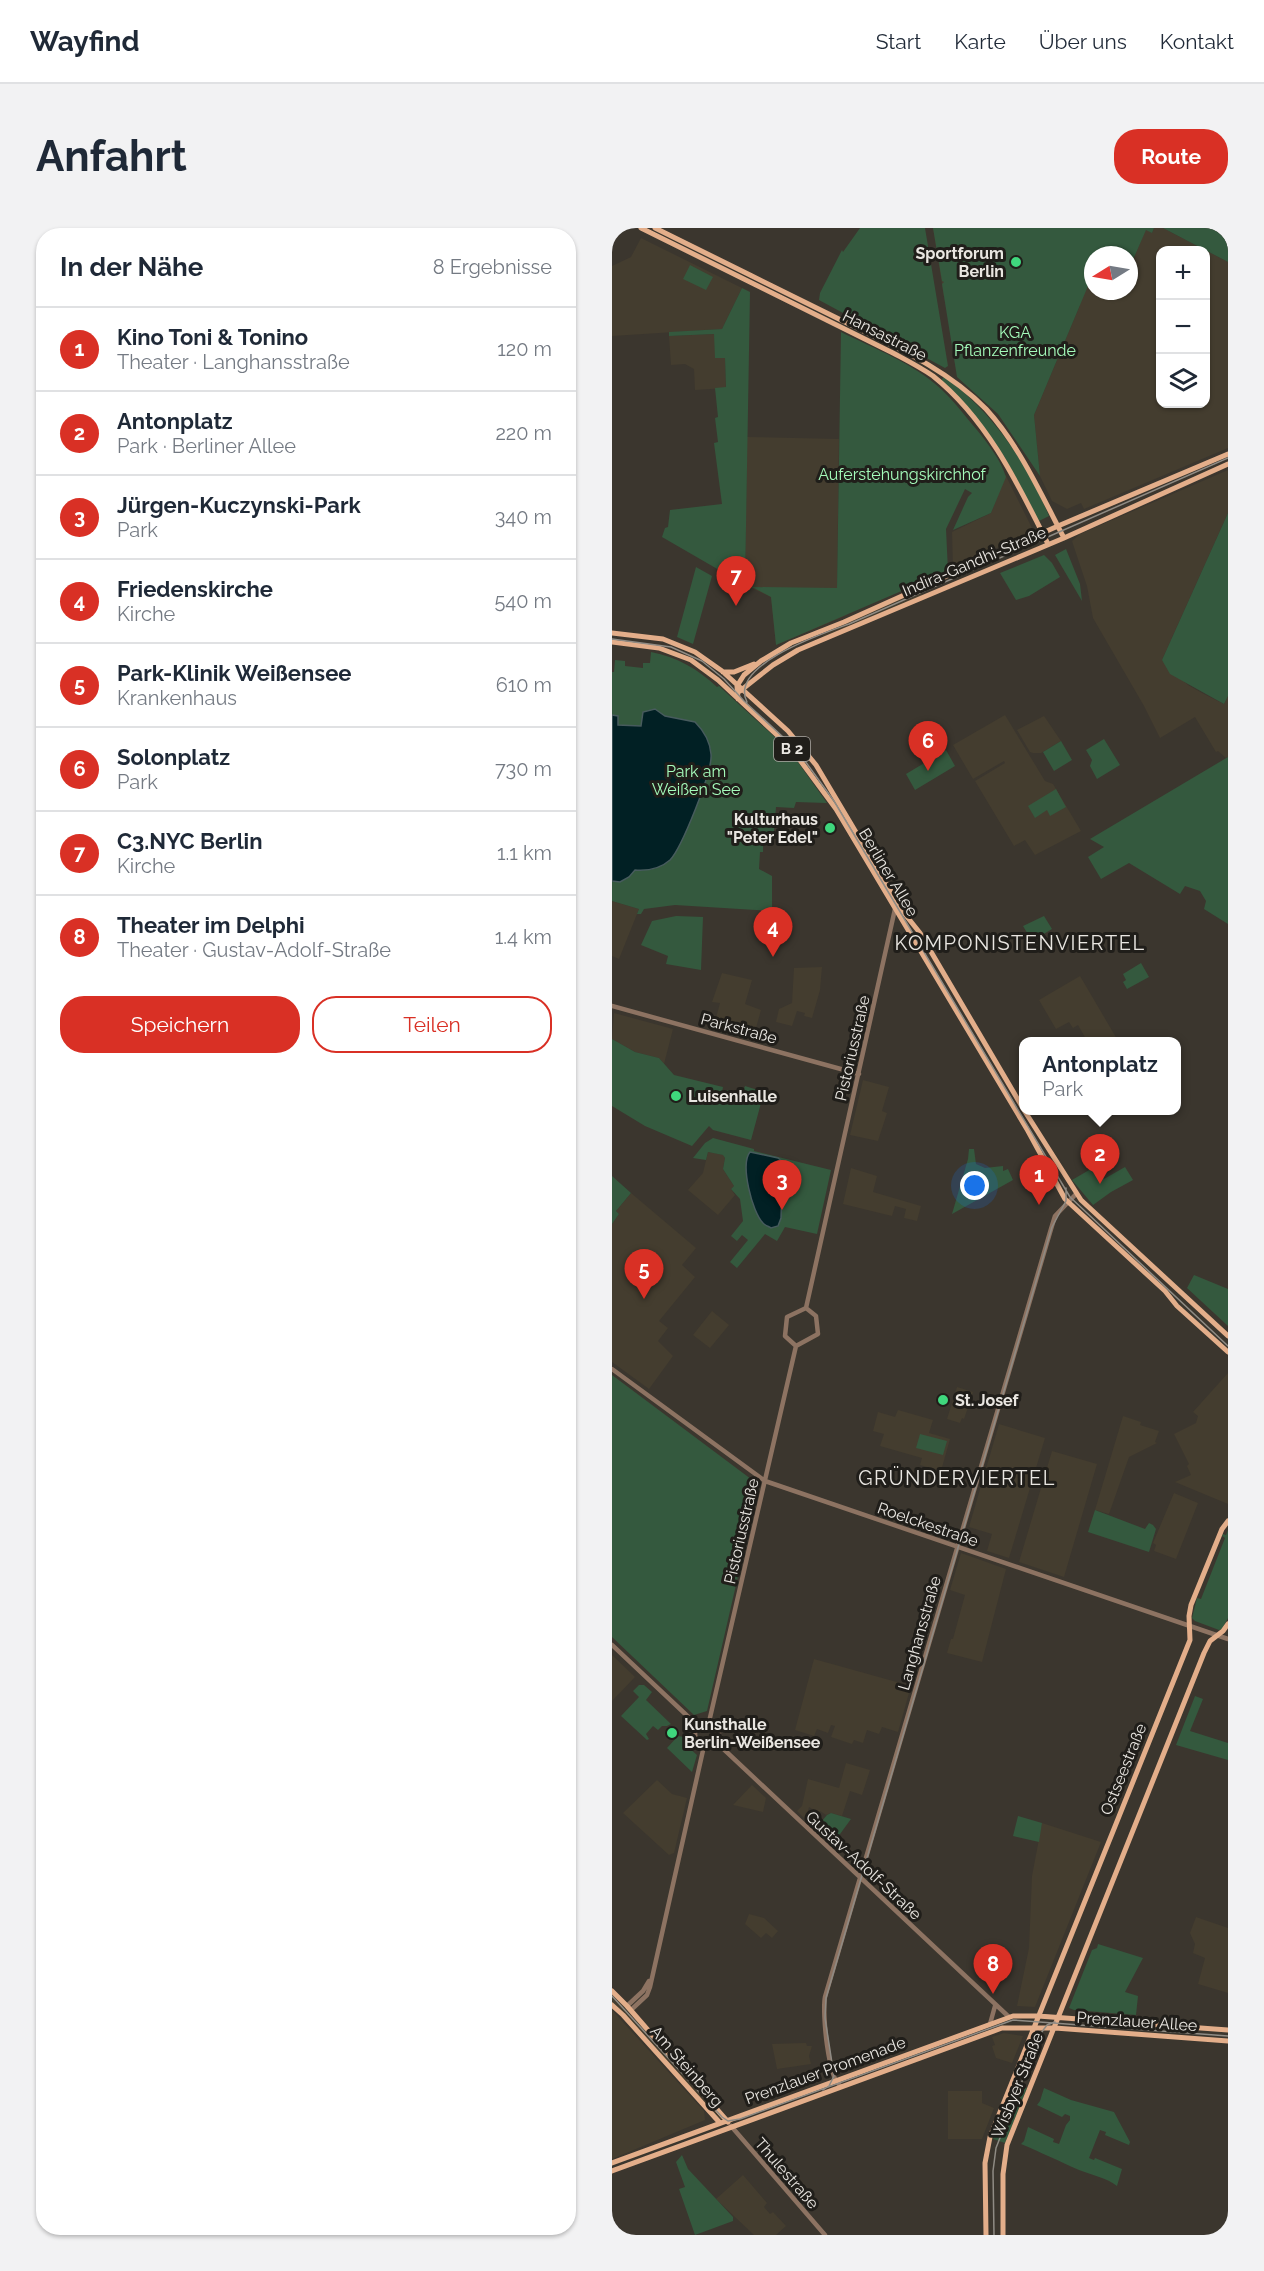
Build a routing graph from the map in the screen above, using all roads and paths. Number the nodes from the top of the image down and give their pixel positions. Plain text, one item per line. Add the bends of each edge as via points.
1 (641, 228) edge
2 (653, 230) edge
3 (1228, 454) edge
4 (1228, 464) edge
5 (1124, 499) junction
6 (1128, 508) junction
7 (1058, 526) junction
8 (1042, 534) junction
9 (1064, 537) junction
10 (1047, 544) junction
11 (612, 633) edge
12 (612, 642) edge
13 (761, 661) junction
14 (722, 671) junction
15 (750, 685) junction
16 (739, 689) junction
17 (729, 690) junction
18 (750, 697) junction
19 (738, 699) junction
20 (895, 909) junction
21 (902, 916) junction
22 (891, 934) junction
23 (612, 1006) edge
24 (859, 1074) junction
25 (1019, 1101) edge
26 (1027, 1115) edge
27 (1076, 1194) junction
28 (1068, 1202) junction
29 (806, 1308) junction
30 (1228, 1336) edge
31 (796, 1346) junction
32 (1228, 1352) edge
33 (612, 1369) edge
34 (765, 1481) junction
35 (1228, 1521) edge
36 (957, 1546) junction
37 (1228, 1624) edge
38 (1190, 1625) junction
39 (1217, 1635) junction
40 (1228, 1639) edge
41 (612, 1645) edge
42 (709, 1722) junction
43 (698, 1726) junction
44 (716, 1742) junction
45 (704, 1746) junction
46 (860, 1879) junction
47 (612, 1991) edge
48 (612, 2004) edge
49 (995, 2006) junction
50 (627, 2010) junction
51 (1038, 2016) junction
52 (1049, 2016) joint
53 (1009, 2017) junction
54 (1059, 2017) junction
55 (990, 2024) junction
56 (1034, 2027) junction
57 (1044, 2027) joint
58 (1055, 2028) junction
59 (1228, 2030) edge
60 (1228, 2041) edge
61 (835, 2081) junction
62 (841, 2086) junction
63 (727, 2120) junction
64 (719, 2123) junction
65 (731, 2126) junction
66 (638, 2153) junction
67 (641, 2160) junction
68 (612, 2163) edge
69 (612, 2171) edge
70 (825, 2235) edge
71 (986, 2235) edge
72 (1004, 2235) edge

1 - 2 main road, Hansastraße
2 - 7 main road, Hansastraße via 888,343 951,378 1002,428
2 - 8 main road, Hansastraße via 932,375 994,445
3 - 5 main road, Indira-Gandhi-Straße
4 - 6 main road, Indira-Gandhi-Straße
5 - 6 main road
5 - 7 main road, Indira-Gandhi-Straße
6 - 9 main road, Indira-Gandhi-Straße
7 - 8 main road, Indira-Gandhi-Straße
7 - 9 main road, Hansastraße
8 - 10 main road, Hansastraße
8 - 13 main road, Indira-Gandhi-Straße via 791,643
9 - 10 main road, Indira-Gandhi-Straße
10 - 15 main road, Indira-Gandhi-Straße via 797,650
11 - 14 main road, Berliner Allee / B 2 via 674,642
12 - 17 main road, Berliner Allee / B 2 via 659,648 685,657
13 - 14 main road, Indira-Gandhi-Straße via 734,672
13 - 16 main road, Indira-Gandhi-Straße via 744,675
14 - 16 main road, Berliner Allee / B 2
15 - 16 main road, Indira-Gandhi-Straße
15 - 18 main road
16 - 17 main road
16 - 18 main road, Berliner Allee / B 2
16 - 19 main road
17 - 19 main road, Berliner Allee / B 2
18 - 21 main road, Berliner Allee / B 2 via 809,755
19 - 20 main road, Berliner Allee / B 2 via 798,757 836,809
20 - 21 main road, Berliner Allee / B 2
20 - 22 street, Pistoriusstraße
21 - 22 street, Pistoriusstraße
21 - 25 main road, Berliner Allee / B 2 via 920,933
21 - 28 main road, Berliner Allee / B 2
22 - 24 street, Pistoriusstraße
23 - 24 street, Parkstraße
24 - 29 street, Pistoriusstraße
26 - 27 main road, Berliner Allee / B 2
27 - 28 street, Langhansstraße
27 - 30 main road, Berliner Allee / B 2
28 - 32 main road, Berliner Allee / B 2
28 - 36 street, Langhansstraße via 1053,1221
29 - 31 street via 787,1317 785,1336
29 - 31 street via 816,1316 818,1334
31 - 34 street, Pistoriusstraße
33 - 34 street, Roelckestraße
34 - 36 street, Roelckestraße
34 - 42 street, Pistoriusstraße
35 - 38 main road, Ostseestraße via 1191,1605
36 - 38 street, Roelckestraße
36 - 46 street, Langhansstraße
37 - 39 main road, Ostseestraße
38 - 39 street, Roelckestraße
38 - 51 main road, Ostseestraße via 1190,1640
39 - 40 street, Roelckestraße
39 - 54 main road, Ostseestraße via 1204,1653
41 - 43 street
42 - 43 street
42 - 44 street via 719,1731
43 - 45 street via 696,1738
44 - 45 street
44 - 46 street, Gustav-Adolf-Straße
45 - 50 street via 652,1971 645,1989
46 - 49 street, Gustav-Adolf-Straße
46 - 61 street, Langhansstraße via 824,2005
47 - 50 main road, Am Steinberg
48 - 50 main road
49 - 53 street, Gustav-Adolf-Straße
49 - 55 street
50 - 63 main road, Am Steinberg
50 - 64 main road, Am Steinberg
51 - 52 main road, Prenzlauer Promenade
51 - 53 main road, Prenzlauer Promenade
51 - 56 main road, Ostseestraße
52 - 54 main road, Prenzlauer Allee
53 - 55 main road, Prenzlauer Promenade
54 - 58 main road, Wisbyer Straße
54 - 59 main road, Prenzlauer Allee
55 - 61 main road, Prenzlauer Promenade
56 - 57 main road, Prenzlauer Promenade
56 - 62 main road, Prenzlauer Promenade via 998,2029
56 - 71 main road, Wisbyer Straße via 989,2139
57 - 58 main road, Prenzlauer Allee
58 - 60 main road, Prenzlauer Allee
58 - 72 main road, Wisbyer Straße via 1006,2145
61 - 62 street
61 - 63 main road, Prenzlauer Promenade
62 - 65 main road, Prenzlauer Promenade
63 - 64 main road, Prenzlauer Promenade
63 - 65 main road, Am Steinberg
64 - 65 main road, Am Steinberg
64 - 66 main road, Prenzlauer Promenade
65 - 67 main road, Prenzlauer Promenade
65 - 70 street, Thulestraße
66 - 67 main road
66 - 68 main road, Prenzlauer Promenade
67 - 69 main road, Prenzlauer Promenade

